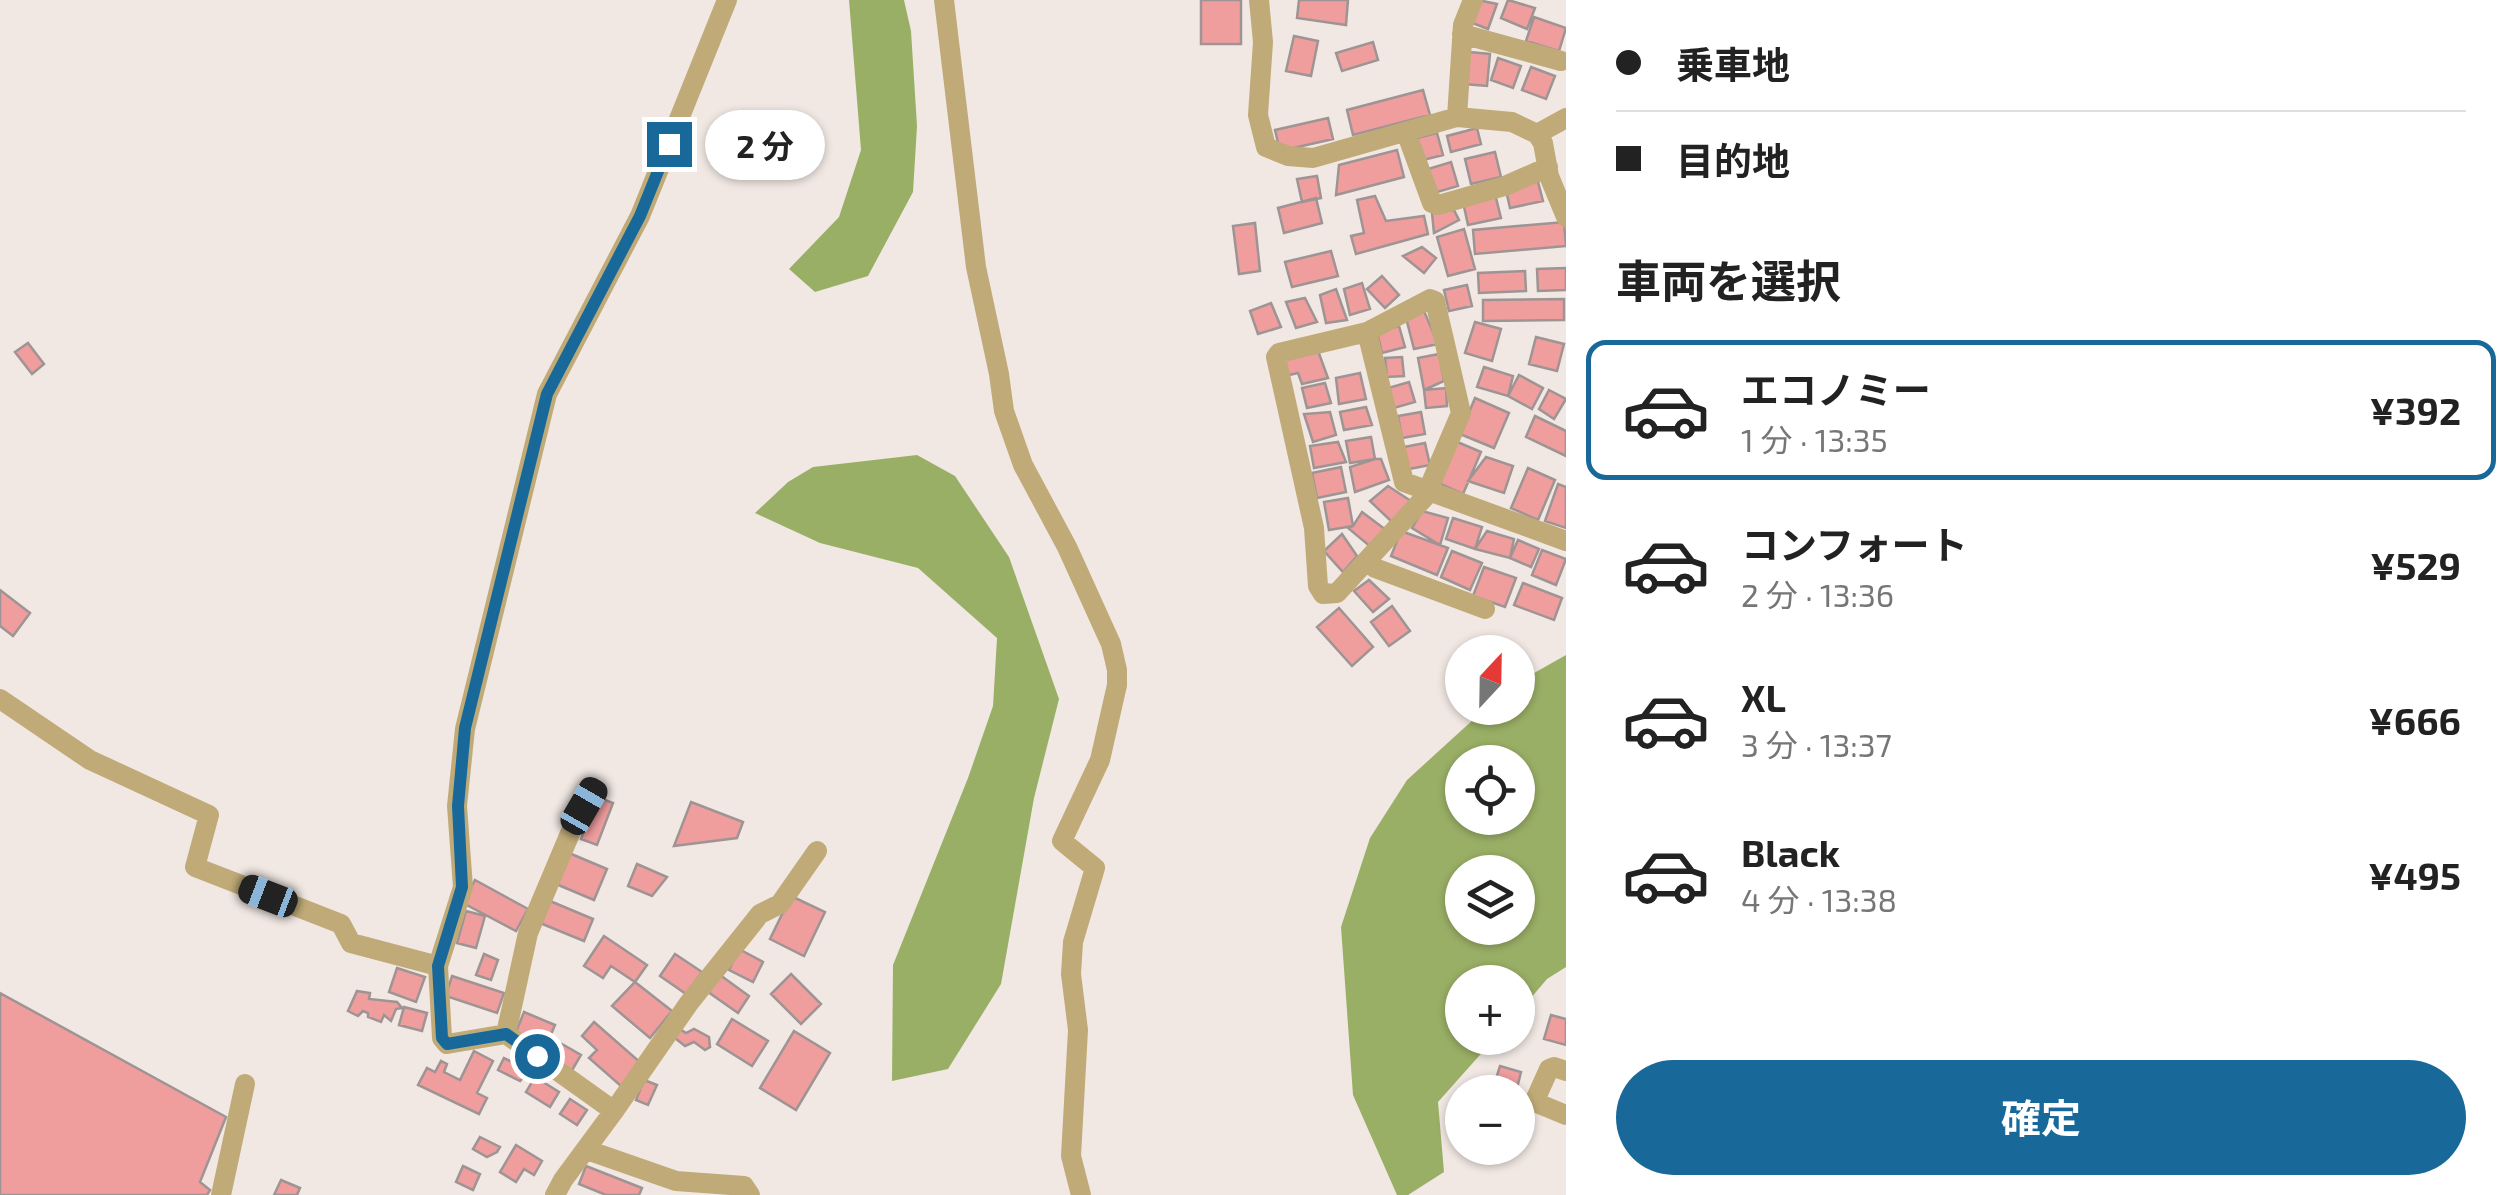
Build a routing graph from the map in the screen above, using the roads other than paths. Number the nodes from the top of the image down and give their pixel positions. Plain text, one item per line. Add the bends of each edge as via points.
1 (727, 0) edge
2 (944, 0) edge
3 (1259, 0) edge
4 (1474, 0) edge
5 (1462, 34) junction
6 (1561, 61) dead end
7 (1457, 117) junction
8 (1566, 118) edge
9 (1406, 132) junction
10 (1537, 134) junction
11 (1548, 168) junction
12 (1566, 217) edge
13 (1367, 332) junction
14 (1427, 492) junction
15 (1566, 541) edge
16 (1369, 560) junction
17 (1485, 608) dead end
18 (0, 698) edge
19 (594, 789) dead end
20 (817, 850) dead end
21 (438, 966) junction
22 (506, 1034) junction
23 (1566, 1071) edge
24 (245, 1084) dead end
25 (614, 1110) junction
26 (1566, 1115) edge
27 (588, 1150) junction
28 (221, 1195) edge
29 (556, 1195) edge
30 (750, 1195) edge
31 (1081, 1195) edge

1 - 21 street via 640,216 547,394 465,728 458,806 462,887
2 - 31 street via 976,267 1004,411 1022,464 1111,644 1116,670 1100,760 1062,840 1095,872 1073,942 1071,974 1078,1030 1071,1156
3 - 9 street via 1258,114 1266,147 1314,158
4 - 5 street
5 - 6 street
5 - 7 street
7 - 9 street
7 - 10 street via 1512,122
8 - 10 street
9 - 11 street via 1438,205
10 - 11 street
11 - 12 street
13 - 14 street via 1404,482
13 - 14 street via 1435,301 1462,408
13 - 16 street via 1276,357 1314,528 1318,586 1323,594 1337,593
14 - 15 street
14 - 16 street
16 - 17 street via 1375,568
18 - 21 street via 90,760 209,815 195,867 341,924 350,943
19 - 22 street via 528,933
20 - 25 street via 780,904 760,914 689,1004
21 - 22 street via 447,1044
22 - 25 street
23 - 26 street via 1548,1069 1536,1098
24 - 28 street
25 - 27 street
27 - 29 street
27 - 30 street via 676,1181 744,1186

